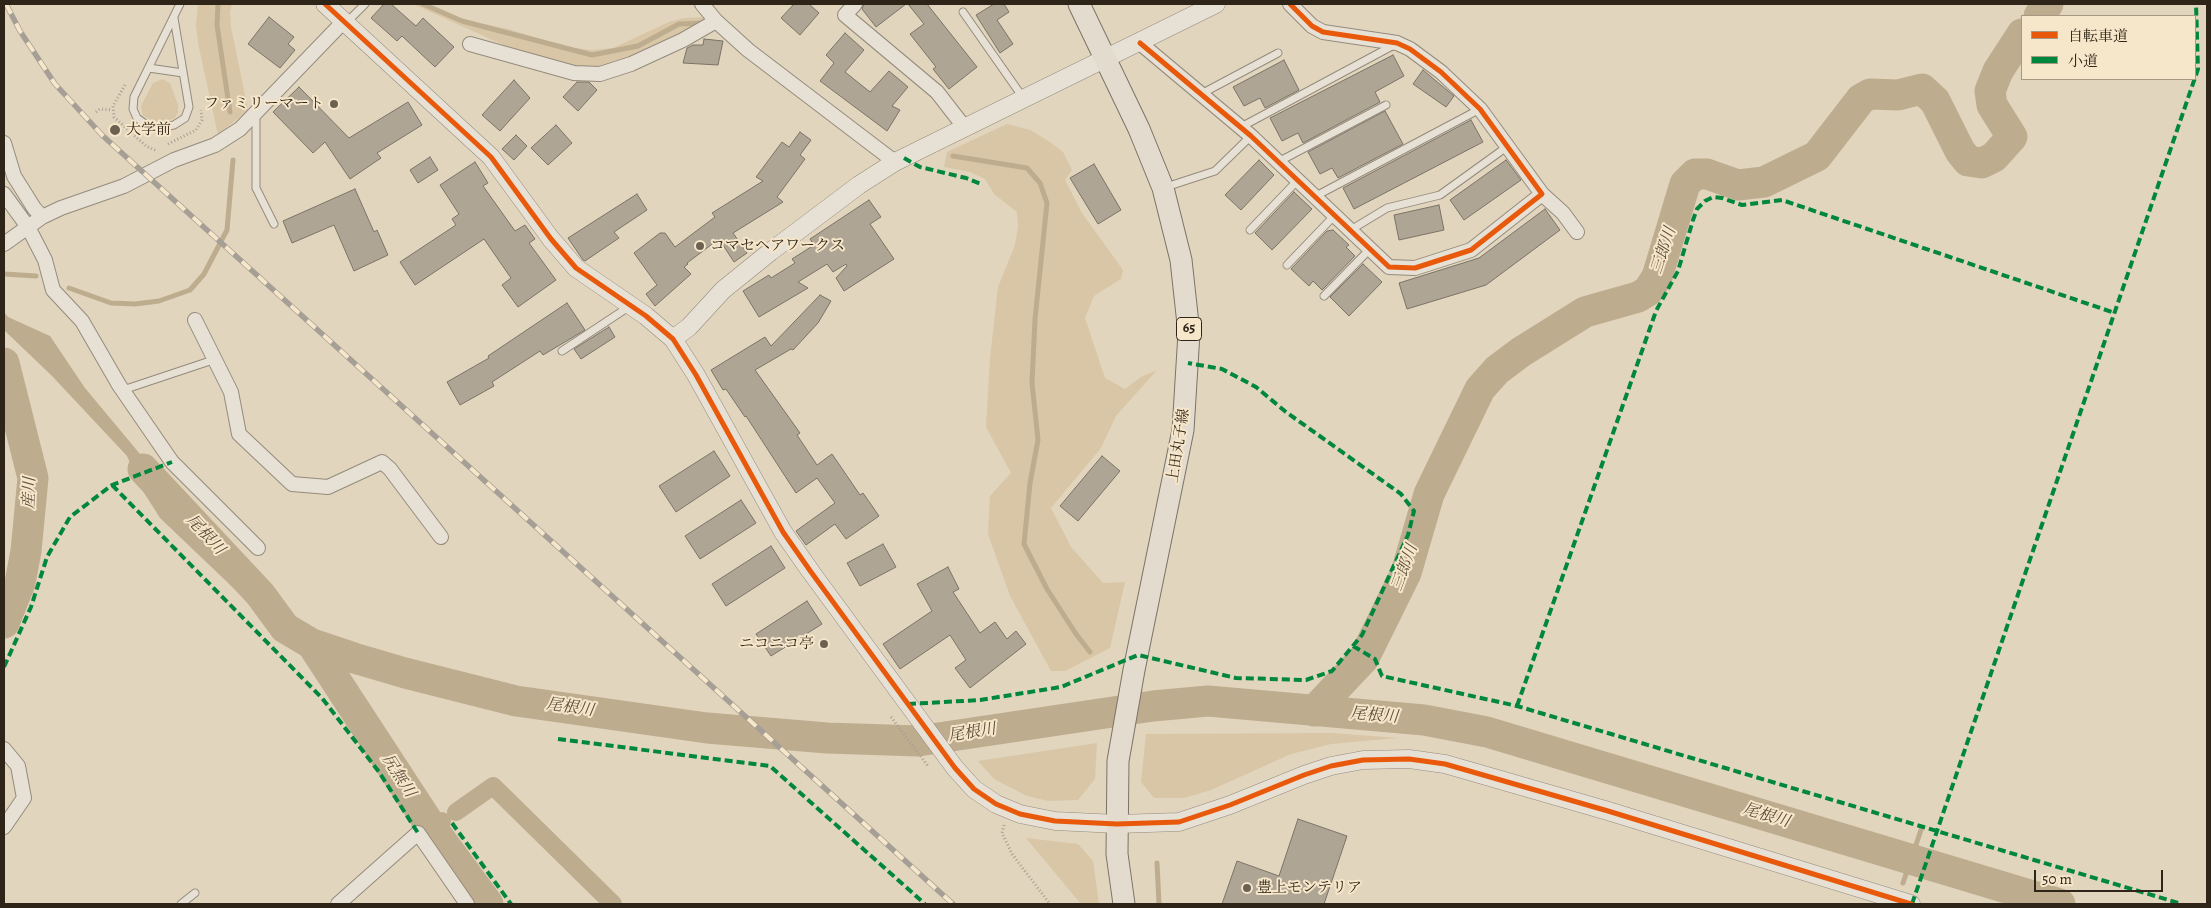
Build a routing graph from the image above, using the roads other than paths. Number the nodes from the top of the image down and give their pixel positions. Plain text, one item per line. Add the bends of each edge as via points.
1 (180, 4) edge
2 (325, 4) edge
3 (366, 4) edge
4 (702, 4) edge
5 (855, 4) edge
6 (1079, 4) edge
7 (1216, 4) edge
8 (1290, 4) edge
9 (963, 12) dead end
10 (174, 18) junction
11 (716, 21) junction
12 (345, 22) junction
13 (1140, 43) junction
14 (1397, 43) junction
15 (470, 44) dead end
16 (1278, 53) dead end
17 (1106, 58) junction
18 (149, 68) junction
19 (183, 73) junction
20 (1203, 93) junction
21 (1024, 99) junction
22 (1386, 105) dead end
23 (1480, 109) junction
24 (256, 111) junction
25 (965, 128) junction
26 (1246, 132) junction
27 (4, 143) edge
28 (1508, 146) junction
29 (895, 162) junction
30 (1277, 162) junction
31 (1297, 181) junction
32 (1162, 188) junction
33 (4, 194) edge
34 (1542, 194) junction
35 (1314, 197) junction
36 (1334, 216) junction
37 (42, 217) junction
38 (274, 224) dead end
39 (28, 227) junction
40 (1250, 230) dead end
41 (1349, 231) junction
42 (1577, 232) dead end
43 (7, 242) edge
44 (1369, 250) junction
45 (1287, 265) dead end
46 (1324, 296) dead end
47 (630, 306) junction
48 (195, 320) dead end
49 (673, 339) junction
50 (562, 351) dead end
51 (216, 359) junction
52 (122, 390) junction
53 (442, 537) dead end
54 (258, 548) dead end
55 (4, 749) edge
56 (1116, 824) junction
57 (4, 827) edge
58 (195, 893) dead end
59 (181, 904) edge
60 (338, 904) edge
61 (467, 904) edge
62 (1124, 904) edge
63 (1911, 904) edge

1 - 10 lane
2 - 12 street
3 - 12 lane
4 - 11 street
5 - 25 street via 845,15 937,92
6 - 17 main road, 上田丸子線 / 65
7 - 13 street
8 - 14 street via 1312,26 1323,32
9 - 21 lane
10 - 18 lane
10 - 19 lane
11 - 15 street via 631,64 600,74 574,73
11 - 29 street via 748,50
12 - 24 street
12 - 47 street via 491,157 576,268
13 - 17 street
13 - 20 street
14 - 23 street via 1441,72
14 - 26 lane
16 - 20 lane
17 - 21 street
17 - 32 main road, 上田丸子線 / 65
18 - 19 lane
18 - 19 lane via 134,98 133,109 137,118 158,128 174,125 185,118 189,107
20 - 26 street
21 - 25 street
22 - 30 lane
23 - 28 street
23 - 35 lane
24 - 37 street via 240,129 215,145 174,160 124,186
24 - 38 lane via 256,188
25 - 29 street
26 - 30 street
26 - 32 lane via 1216,171
27 - 37 street via 14,176
28 - 34 street
28 - 41 lane via 1440,195 1387,208
29 - 49 street via 859,185 764,257 723,290 689,327
30 - 31 street
31 - 35 street
31 - 40 lane
32 - 56 main road, 上田丸子線 / 65 via 1176,233 1184,282 1189,333 1186,396 1181,440 1121,737
33 - 39 street
34 - 42 street via 1563,213
34 - 44 street via 1471,250 1415,268 1389,267
35 - 36 street
36 - 41 street
36 - 45 lane
37 - 39 street
39 - 43 street
39 - 52 street via 45,260 53,290 82,321
41 - 44 street
44 - 46 lane
47 - 49 street
47 - 50 lane
48 - 51 street
49 - 56 street via 783,532 952,764 974,789 1008,810 1036,819
51 - 52 lane
51 - 53 street via 231,392 239,434 292,484 328,487 382,462
52 - 54 street via 172,462
55 - 57 street via 18,766 24,798
56 - 62 main road, 上田丸子線 / 65
56 - 63 street via 1179,822 1331,766 1363,760 1410,759 1446,764
58 - 59 lane
60 - 61 street via 418,833

